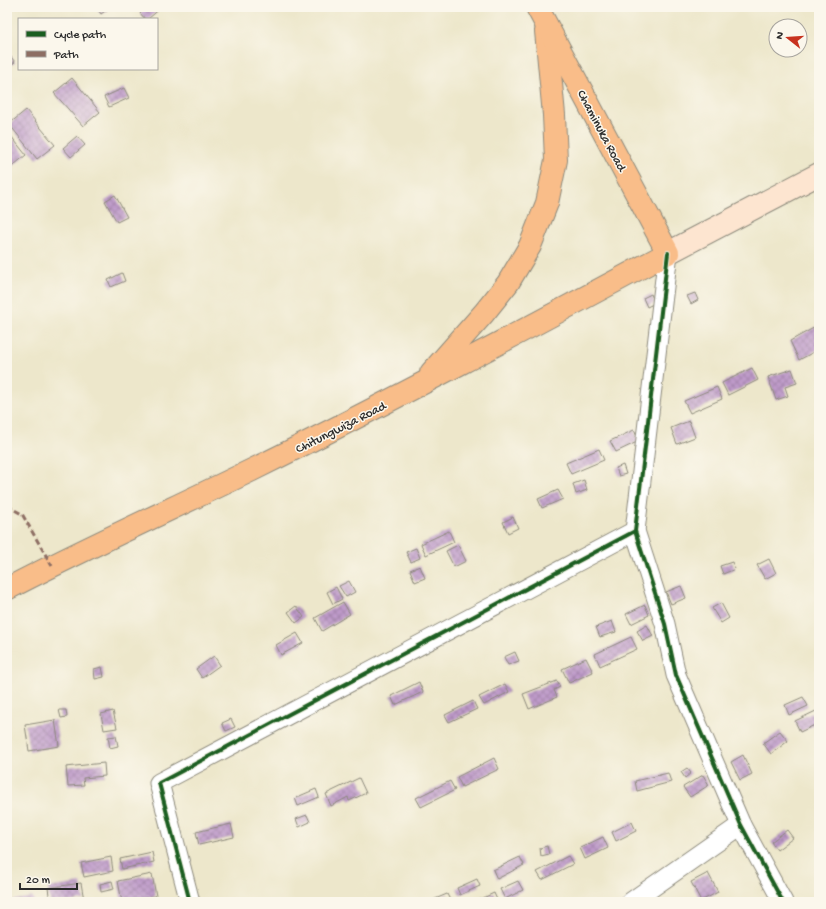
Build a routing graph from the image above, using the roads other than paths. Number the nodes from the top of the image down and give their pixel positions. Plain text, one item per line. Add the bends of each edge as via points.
1 (541, 13) edge
2 (819, 174) edge
3 (668, 254) junction
4 (422, 384) junction
5 (635, 531) junction
6 (7, 589) edge
7 (740, 826) junction
8 (190, 902) edge
9 (631, 902) edge
10 (783, 902) edge

1 - 3 main road, Chaminuka Road
1 - 4 main road via 554,115 556,160 547,203 530,246 508,283
2 - 3 main road
3 - 4 main road, Chitungwiza Road
3 - 5 street
4 - 6 main road, Chitungwiza Road
5 - 7 street via 665,624 676,675
5 - 8 street via 159,783
7 - 9 street
7 - 10 street

